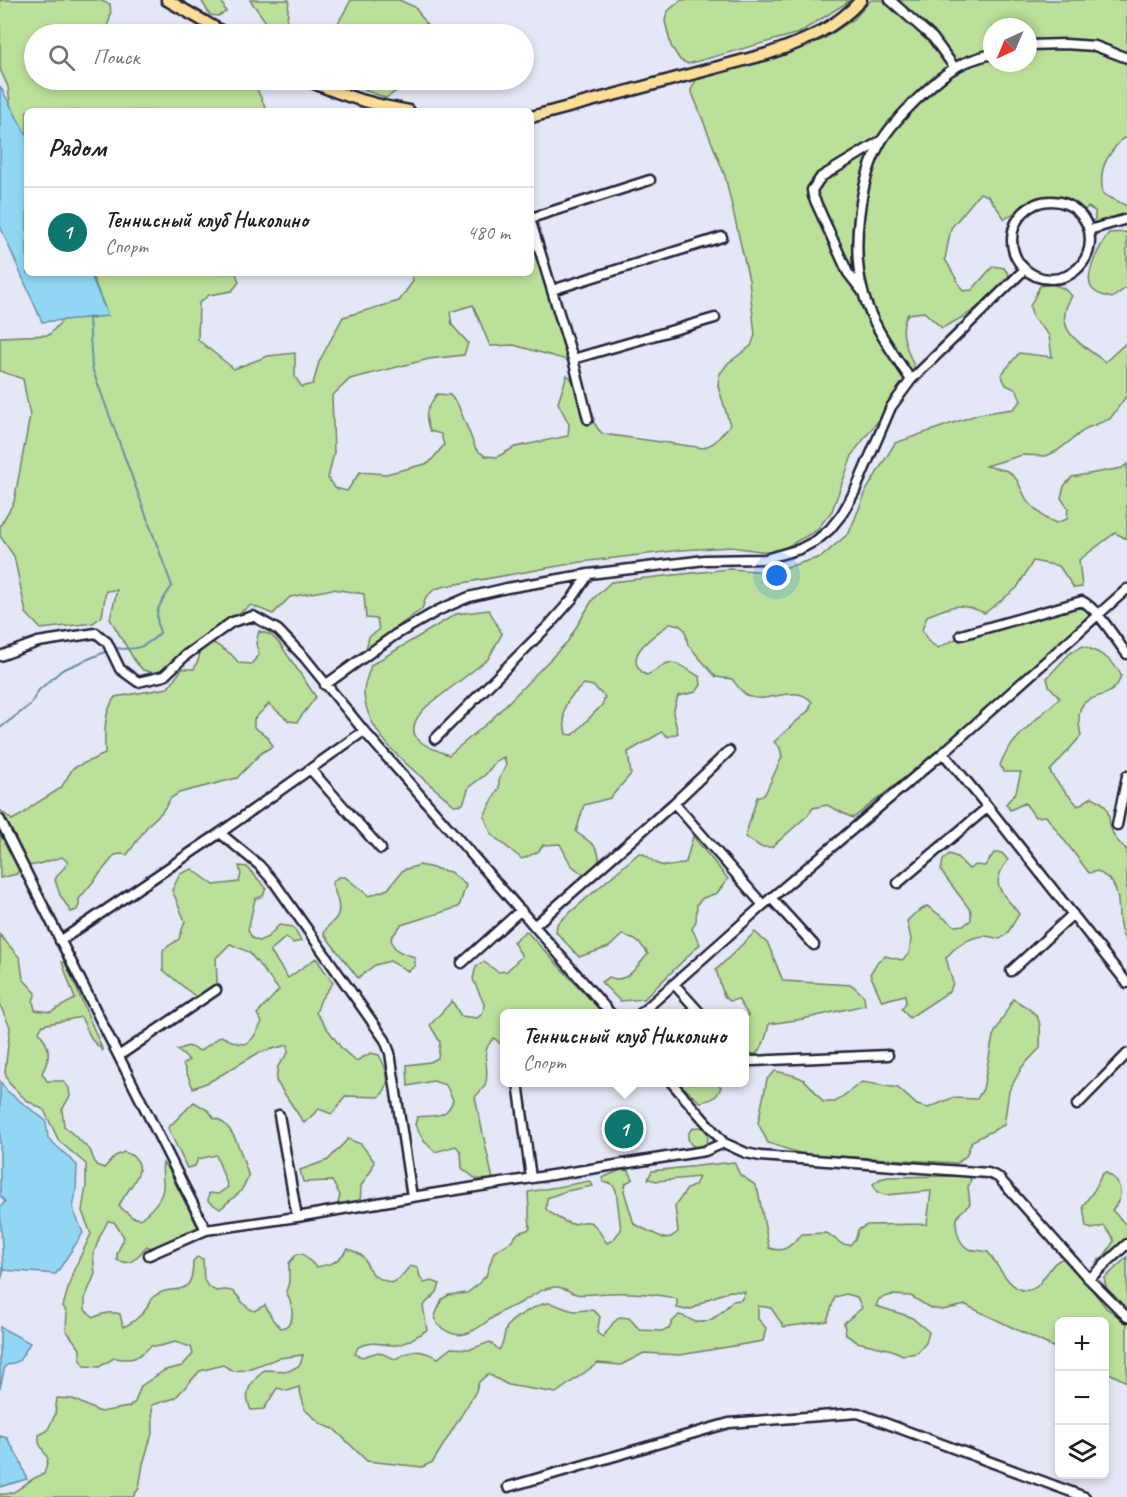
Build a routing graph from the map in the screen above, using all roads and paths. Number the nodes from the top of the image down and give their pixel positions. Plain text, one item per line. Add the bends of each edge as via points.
1 (167, 0) edge
2 (861, 0) edge
3 (890, 0) edge
4 (209, 24) edge
5 (1037, 45) edge
6 (983, 57) edge
7 (1127, 58) edge
8 (955, 68) junction
9 (332, 90) edge
10 (392, 108) edge
11 (534, 116) edge
12 (882, 140) junction
13 (650, 180) dead end
14 (534, 217) edge
15 (1127, 219) edge
16 (1089, 230) junction
17 (534, 232) edge
18 (722, 237) dead end
19 (1024, 270) junction
20 (552, 290) junction
21 (863, 292) junction
22 (715, 318) dead end
23 (573, 359) junction
24 (911, 380) junction
25 (588, 418) dead end
26 (589, 574) junction
27 (1127, 589) edge
28 (1098, 615) junction
29 (960, 635) dead end
30 (1127, 654) edge
31 (0, 656) edge
32 (325, 685) junction
33 (364, 731) junction
34 (435, 739) dead end
35 (729, 752) dead end
36 (943, 753) junction
37 (311, 770) junction
38 (1127, 777) edge
39 (674, 803) junction
40 (988, 807) junction
41 (0, 820) edge
42 (1117, 825) dead end
43 (220, 833) junction
44 (381, 849) dead end
45 (898, 883) dead end
46 (771, 898) junction
47 (763, 905) junction
48 (521, 910) junction
49 (1073, 914) junction
50 (534, 926) junction
51 (60, 941) junction
52 (814, 945) dead end
53 (462, 963) dead end
54 (1011, 971) dead end
55 (1127, 983) edge
56 (674, 984) junction
57 (216, 990) dead end
58 (607, 1009) edge
59 (646, 1009) edge
60 (696, 1009) edge
61 (1127, 1054) edge
62 (120, 1055) junction
63 (888, 1055) dead end
64 (749, 1060) edge
65 (519, 1087) edge
66 (674, 1087) edge
67 (1077, 1105) dead end
68 (279, 1115) dead end
69 (724, 1143) junction
70 (531, 1178) junction
71 (412, 1197) junction
72 (297, 1217) junction
73 (206, 1230) junction
74 (1127, 1244) edge
75 (149, 1255) dead end
76 (1089, 1279) junction
77 (1127, 1317) edge
78 (508, 1487) dead end
79 (1085, 1497) edge

1 - 4 main road
2 - 11 main road via 832,26 802,42
3 - 8 street via 933,38
5 - 7 street via 1095,46
6 - 8 street
8 - 12 street via 919,99
9 - 10 main road
12 - 21 street via 860,206 857,251
12 - 21 street via 821,177 812,190 848,273
13 - 14 street
15 - 16 street
16 - 19 street via 1088,254 1073,273 1049,280
16 - 19 street via 1083,217 1061,202 1034,204 1019,217 1011,236 1012,249
17 - 20 street
18 - 20 street
19 - 24 street
20 - 23 street
21 - 24 street via 884,338
22 - 23 street
23 - 25 street
24 - 26 street via 891,407 842,514 817,540 765,559 705,561
26 - 32 street via 469,597 395,635
26 - 34 street via 549,624
27 - 28 street
28 - 29 street via 1088,604 1076,602
28 - 30 street
28 - 36 street
31 - 32 street via 38,642 96,633 107,642 120,669 138,682 164,676 232,622 253,616 278,630
32 - 33 street
33 - 37 street
33 - 48 street
35 - 39 street
36 - 40 street
36 - 46 street
37 - 43 street
37 - 44 street
38 - 42 street
39 - 47 street
39 - 50 street
40 - 45 street
40 - 49 street
41 - 51 street
43 - 51 street
43 - 71 street via 274,882 385,1040
46 - 47 street
46 - 52 street
47 - 56 street
48 - 50 street
48 - 53 street
49 - 54 street
49 - 55 street
50 - 58 street
51 - 62 street
56 - 59 street
56 - 60 street
57 - 62 street
61 - 67 street
62 - 73 street
63 - 64 street
65 - 70 street
66 - 69 street
68 - 72 street
69 - 70 street via 705,1151
69 - 76 street via 760,1156 988,1173 1007,1186
70 - 71 street
71 - 72 street
72 - 73 street
73 - 75 street
74 - 76 street
76 - 77 street
78 - 79 street via 729,1423 858,1413

